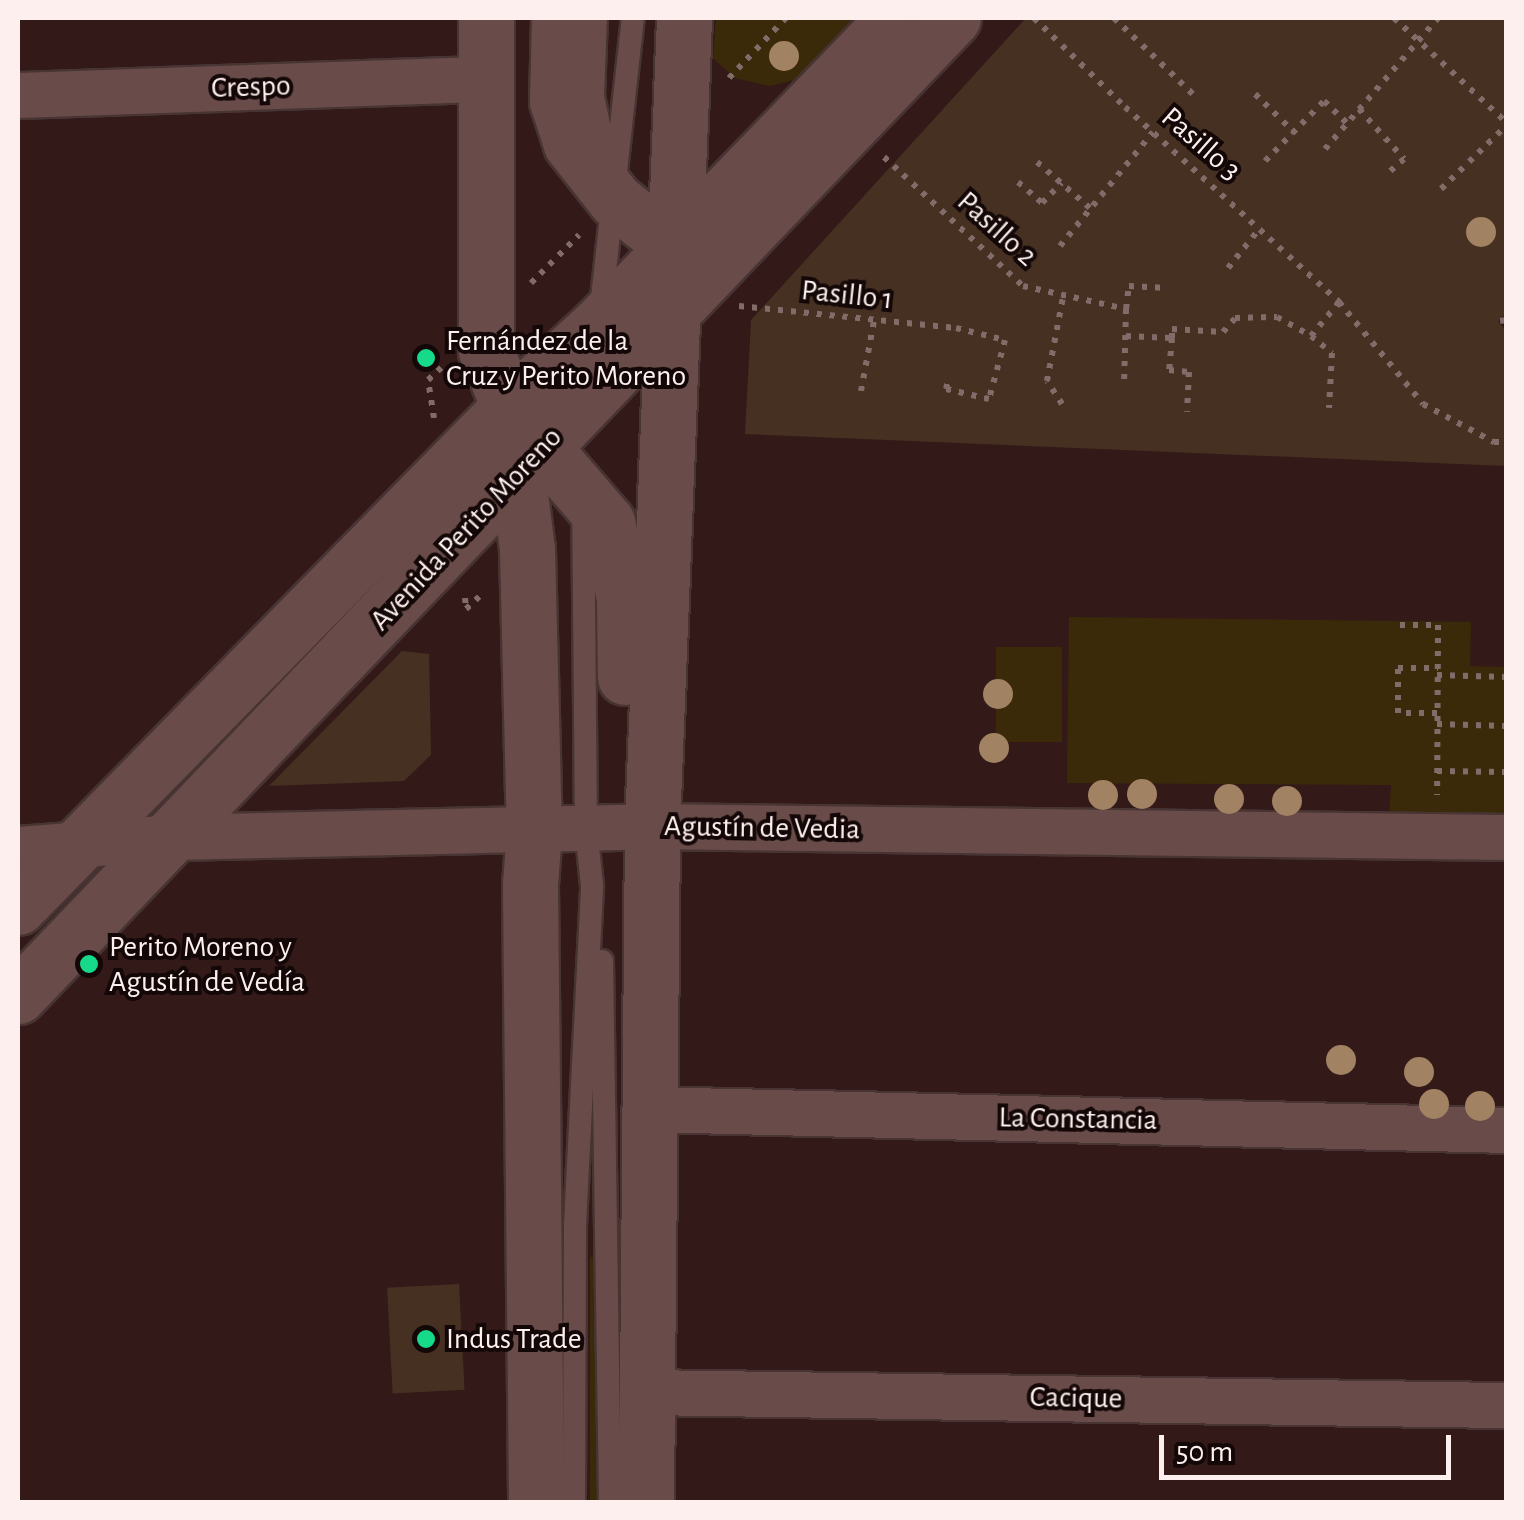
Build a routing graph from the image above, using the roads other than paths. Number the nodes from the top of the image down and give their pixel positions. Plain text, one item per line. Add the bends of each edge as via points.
1 (486, 18) edge
2 (559, 18) edge
3 (596, 18) edge
4 (634, 18) edge
5 (684, 18) edge
6 (894, 18) edge
7 (953, 18) edge
8 (484, 79) junction
9 (18, 95) edge
10 (614, 200) junction
11 (686, 281) junction
12 (599, 324) junction
13 (559, 444) junction
14 (654, 812) junction
15 (560, 830) junction
16 (174, 837) junction
17 (1506, 838) edge
18 (78, 846) junction
19 (18, 849) edge
20 (592, 884) junction
21 (18, 907) edge
22 (18, 996) edge
23 (649, 1109) junction
24 (1506, 1130) edge
25 (577, 1334) junction
26 (645, 1392) junction
27 (1506, 1405) edge
28 (536, 1502) edge
29 (559, 1502) edge
30 (574, 1502) edge
31 (610, 1502) edge
32 (646, 1502) edge

1 - 8 main road
2 - 10 main road via 557,101 572,144
3 - 10 lane via 592,96
4 - 10 lane
5 - 11 main road
6 - 11 main road, Avenida Perito Moreno
7 - 11 main road, Avenida Perito Moreno via 852,126
8 - 9 street, Crespo
8 - 13 main road via 486,351
10 - 11 main road
10 - 12 lane
11 - 12 main road, Avenida Perito Moreno
11 - 13 main road, Avenida Perito Moreno
11 - 14 main road
12 - 13 main road, Avenida Perito Moreno
12 - 13 lane
13 - 14 main road via 607,522 624,598 625,733
13 - 15 main road via 526,549
13 - 16 main road, Avenida Perito Moreno
13 - 18 main road, Avenida Perito Moreno
14 - 15 street, Agustín de Vedia
14 - 17 street, Agustín de Vedia
14 - 23 main road
15 - 16 street, Agustín de Vedia
15 - 20 lane
15 - 28 main road via 530,884
16 - 18 street, Agustín de Vedia
16 - 22 main road, Avenida Perito Moreno
18 - 19 street, Agustín de Vedia
18 - 21 main road, Avenida Perito Moreno
20 - 25 lane via 575,1226
20 - 31 lane via 602,906
23 - 24 street, La Constancia
23 - 26 main road
25 - 29 lane
25 - 30 lane
26 - 27 street, Cacique
26 - 32 main road

